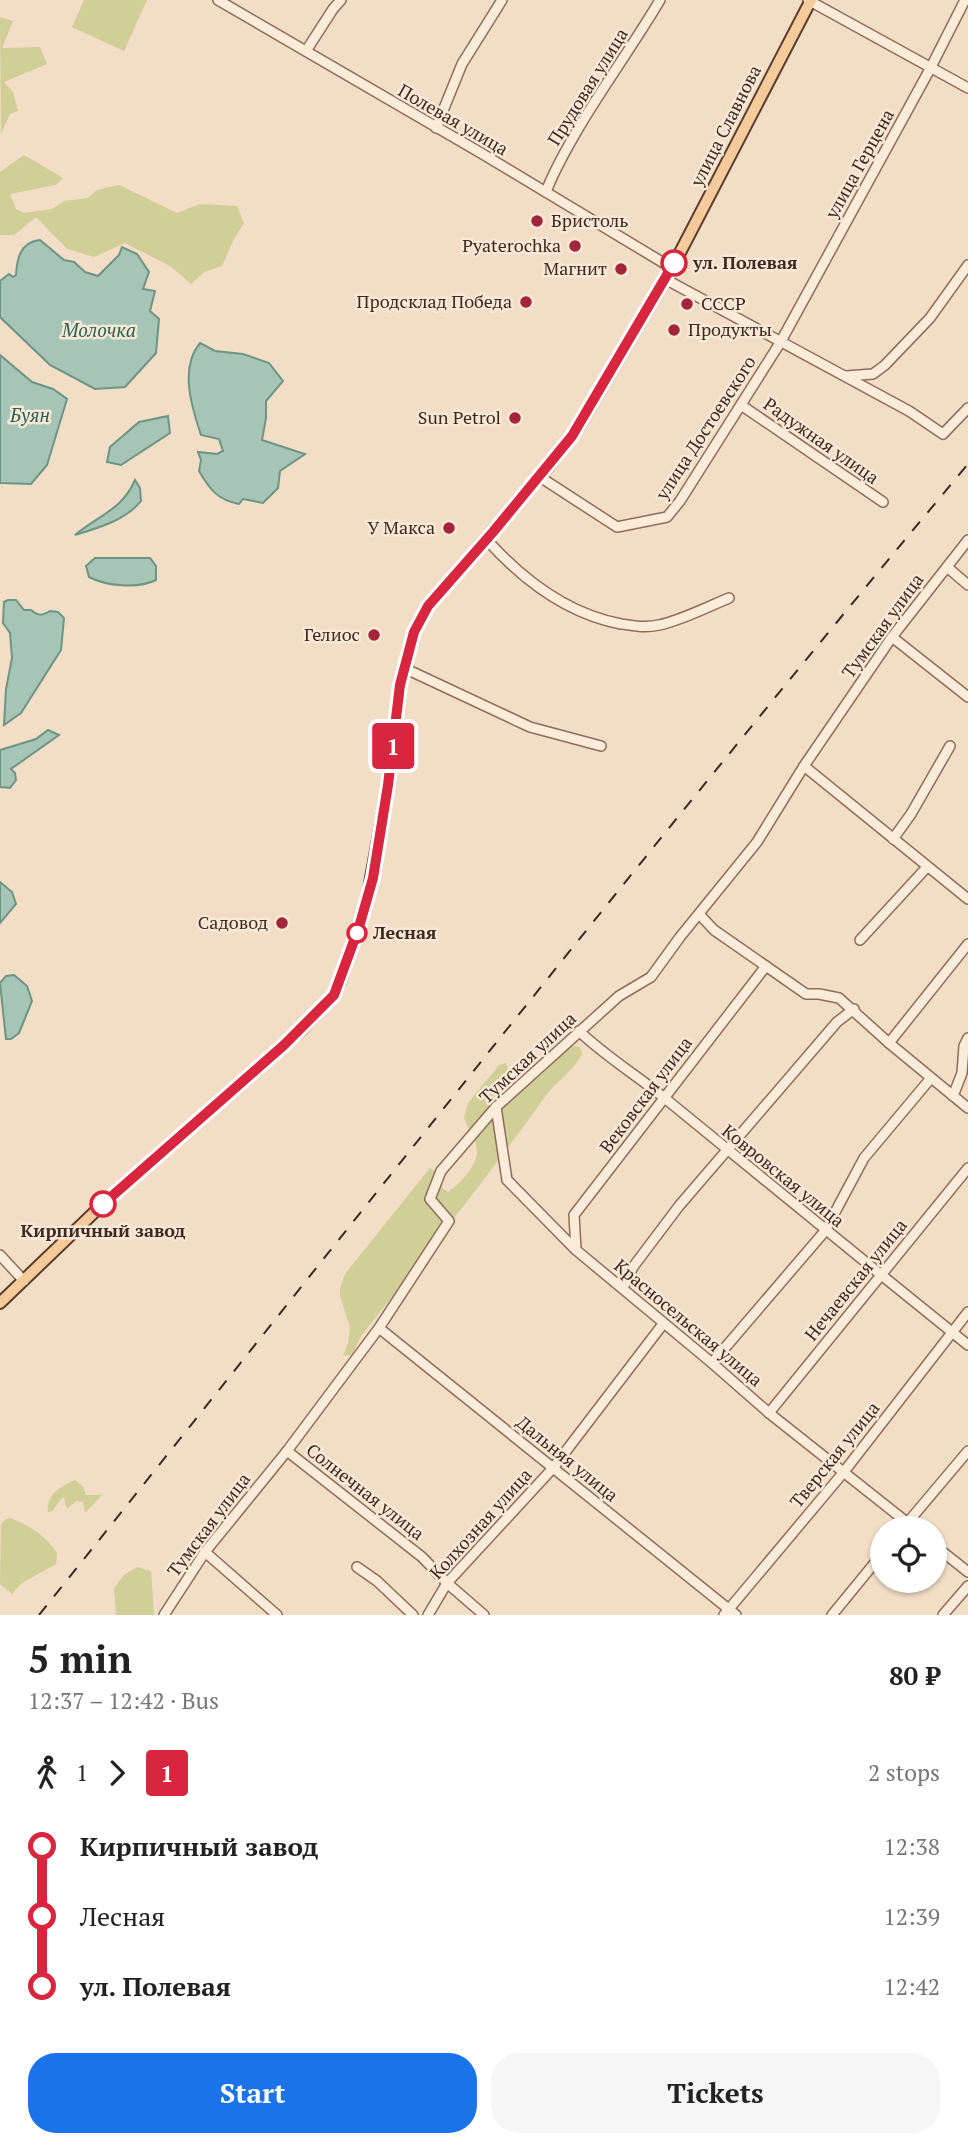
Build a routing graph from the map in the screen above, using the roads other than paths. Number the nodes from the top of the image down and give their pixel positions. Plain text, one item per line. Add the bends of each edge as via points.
1 (218, 0) edge
2 (341, 0) edge
3 (502, 0) edge
4 (660, 0) edge
5 (809, 0) edge
6 (965, 0) edge
7 (306, 51) junction
8 (930, 69) junction
9 (968, 88) edge
10 (436, 128) junction
11 (546, 192) junction
12 (968, 265) edge
13 (672, 268) junction
14 (665, 279) junction
15 (780, 342) junction
16 (846, 376) junction
17 (741, 405) junction
18 (968, 408) edge
19 (540, 477) junction
20 (883, 502) dead end
21 (487, 540) junction
22 (968, 540) edge
23 (947, 567) junction
24 (968, 585) edge
25 (729, 598) dead end
26 (892, 637) junction
27 (404, 668) junction
28 (968, 697) edge
29 (601, 746) dead end
30 (950, 746) dead end
31 (804, 766) junction
32 (893, 839) junction
33 (927, 867) junction
34 (968, 899) edge
35 (699, 915) junction
36 (860, 940) dead end
37 (968, 944) edge
38 (765, 966) junction
39 (854, 1009) junction
40 (579, 1031) junction
41 (968, 1038) edge
42 (889, 1043) junction
43 (965, 1072) edge
44 (931, 1078) junction
45 (953, 1096) junction
46 (665, 1099) junction
47 (496, 1107) junction
48 (968, 1108) edge
49 (727, 1151) junction
50 (968, 1168) edge
51 (825, 1231) junction
52 (576, 1250) junction
53 (0, 1255) edge
54 (880, 1274) junction
55 (24, 1281) junction
56 (623, 1288) junction
57 (0, 1303) edge
58 (968, 1312) edge
59 (663, 1324) junction
60 (379, 1328) junction
61 (952, 1332) junction
62 (968, 1345) edge
63 (712, 1363) junction
64 (769, 1413) junction
65 (287, 1451) junction
66 (968, 1451) edge
67 (553, 1468) junction
68 (843, 1473) junction
69 (896, 1516) edge
70 (916, 1516) edge
71 (205, 1552) junction
72 (947, 1555) edge
73 (357, 1567) dead end
74 (870, 1569) edge
75 (968, 1572) edge
76 (447, 1583) junction
77 (968, 1586) edge
78 (730, 1613) edge
79 (164, 1615) edge
80 (277, 1615) edge
81 (413, 1615) edge
82 (428, 1615) edge
83 (484, 1615) edge
84 (832, 1615) edge
85 (943, 1615) edge

1 - 7 street, Полевая улица
2 - 7 street
3 - 10 street via 462,64
4 - 11 street, Прудовая улица via 607,80
5 - 8 street
5 - 13 main road, улица Славнова
6 - 8 street, улица Герцена
7 - 10 street, Полевая улица
8 - 9 street
8 - 15 street, улица Герцена
10 - 11 street, Полевая улица
11 - 13 street, Полевая улица
12 - 16 street via 930,318 885,365 873,374
13 - 14 main road, улица Славнова
14 - 15 street
14 - 19 main road, улица Славнова via 579,426
15 - 16 street
15 - 17 street, улица Достоевского
16 - 18 street via 943,434
17 - 19 street, улица Достоевского via 667,517 617,527
17 - 20 street, Радужная улица
19 - 21 main road, улица Славнова
21 - 25 street via 547,593 586,615 611,622 660,625
21 - 27 main road, улица Славнова via 428,606 414,632
22 - 23 street, Тумская улица
23 - 24 street
23 - 26 street, Тумская улица
26 - 28 street
26 - 31 street, Тумская улица
27 - 29 street via 530,727
27 - 55 main road, улица Славнова via 373,878 334,995
30 - 32 street
31 - 32 street
31 - 35 street, Тумская улица via 757,842
32 - 33 street
33 - 34 street
33 - 36 street
35 - 38 street
35 - 40 street, Тумская улица via 651,977 619,996
37 - 42 street
38 - 39 street via 806,995 839,998
38 - 46 street, Вековская улица
39 - 42 street
39 - 49 street via 837,1022
40 - 46 street, Ковровская улица
40 - 47 street, Тумская улица
41 - 43 street
42 - 44 street
43 - 45 street
44 - 45 street
44 - 51 street via 864,1158
45 - 48 street
46 - 49 street, Ковровская улица
46 - 52 street, Вековская улица via 574,1215
47 - 52 street, Красносельская улица via 507,1180
47 - 60 street, Тумская улица via 441,1171 430,1199 449,1222
49 - 51 street, Ковровская улица
49 - 56 street via 679,1206
50 - 54 street, Нечаевская улица
51 - 54 street, Ковровская улица
51 - 63 street
52 - 56 street, Красносельская улица
53 - 55 street
54 - 61 street, Ковровская улица
54 - 64 street, Нечаевская улица
55 - 57 main road, улица Славнова
56 - 59 street, Красносельская улица
58 - 61 street, Тверская улица
59 - 63 street, Красносельская улица
59 - 67 street, Колхозная улица
60 - 65 street, Тумская улица
60 - 67 street, Дальняя улица
61 - 62 street, Ковровская улица
61 - 68 street, Тверская улица
63 - 64 street, Красносельская улица
64 - 68 street, Красносельская улица
65 - 71 street, Тумская улица
65 - 76 street, Солнечная улица via 402,1541
66 - 70 street
67 - 76 street, Колхозная улица
67 - 78 street, Дальняя улица
68 - 69 street, Красносельская улица
68 - 78 street, Тверская улица
71 - 79 street, Тумская улица
71 - 80 street
72 - 75 street
73 - 81 street
74 - 84 street
76 - 82 street, Колхозная улица
76 - 83 street, Солнечная улица
77 - 85 street

